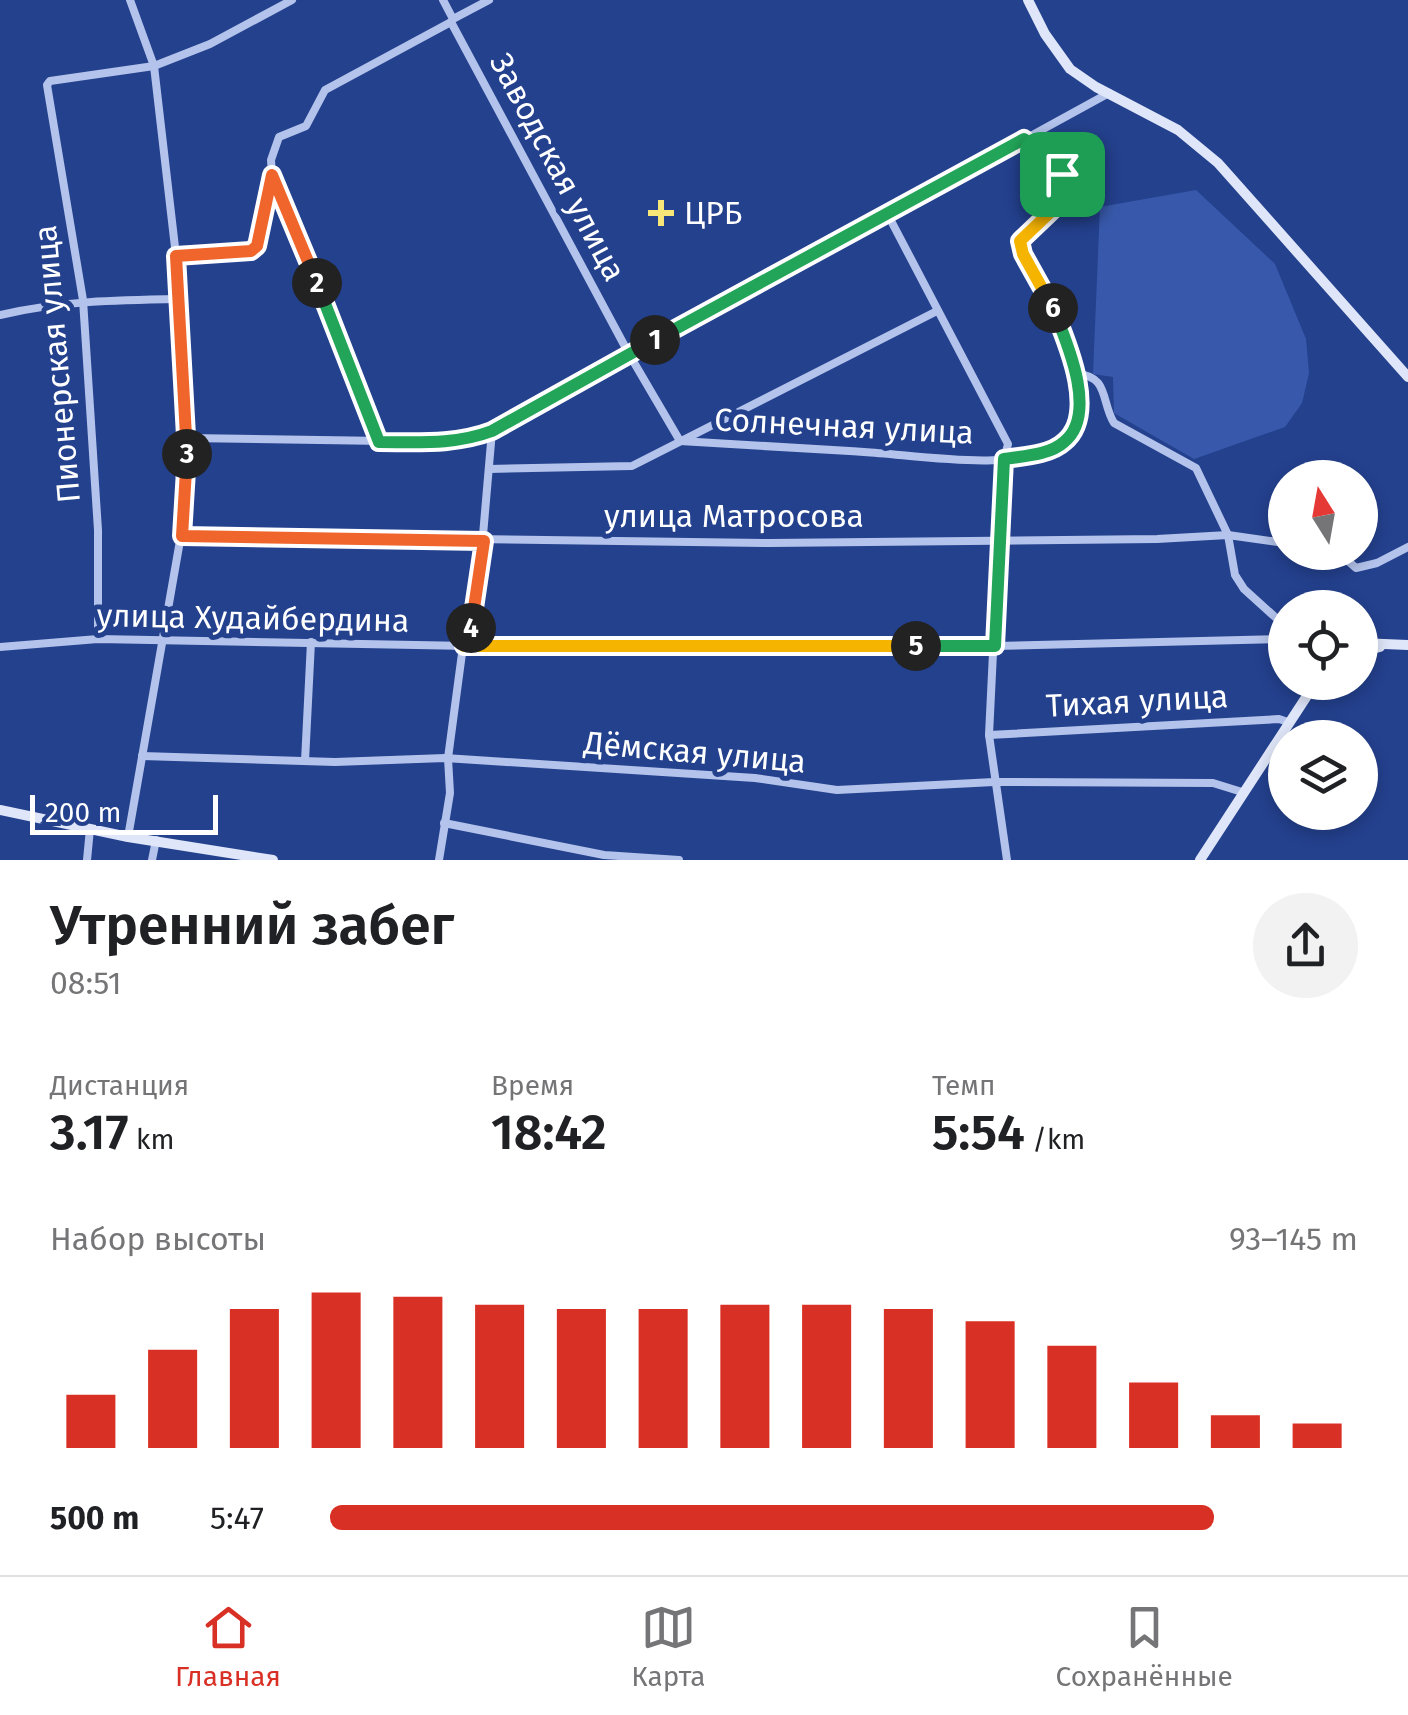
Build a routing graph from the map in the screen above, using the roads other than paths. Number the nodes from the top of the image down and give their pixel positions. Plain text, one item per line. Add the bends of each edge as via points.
1 (130, 0) edge
2 (292, 0) edge
3 (443, 0) edge
4 (488, 0) edge
5 (1028, 0) edge
6 (452, 20) junction
7 (154, 66) junction
8 (1109, 93) junction
9 (1024, 139) junction
10 (272, 175) junction
11 (888, 215) junction
12 (176, 256) junction
13 (179, 299) junction
14 (83, 300) junction
15 (937, 311) junction
16 (0, 315) edge
17 (629, 354) junction
18 (1077, 374) junction
19 (1408, 377) edge
20 (492, 431) junction
21 (188, 438) junction
22 (680, 441) junction
23 (379, 442) junction
24 (1004, 459) junction
25 (489, 468) junction
26 (182, 536) junction
27 (1228, 536) junction
28 (999, 540) junction
29 (484, 541) junction
30 (1268, 541) edge
31 (1408, 547) edge
32 (1378, 562) edge
33 (1268, 610) edge
34 (1268, 638) edge
35 (98, 639) junction
36 (163, 639) junction
37 (311, 642) junction
38 (1378, 644) edge
39 (1391, 644) junction
40 (1408, 645) edge
41 (464, 646) junction
42 (995, 646) junction
43 (0, 647) edge
44 (1378, 647) edge
45 (1273, 720) edge
46 (989, 735) junction
47 (1268, 752) edge
48 (142, 756) junction
49 (448, 758) junction
50 (306, 761) junction
51 (994, 782) junction
52 (1242, 792) junction
53 (0, 810) edge
54 (444, 824) junction
55 (90, 829) junction
56 (128, 837) junction
57 (156, 840) junction
58 (259, 858) edge
59 (87, 860) edge
60 (152, 860) edge
61 (273, 860) edge
62 (439, 860) edge
63 (647, 860) edge
64 (679, 860) edge
65 (1007, 860) edge
66 (1200, 860) edge

1 - 7 street
2 - 7 street
3 - 6 street, Заводская улица
4 - 6 street
5 - 8 street via 1070,68
6 - 10 street via 325,90 306,126 279,136
6 - 17 street, Заводская улица
7 - 12 street
7 - 14 street, Пионерская улица via 47,85
8 - 9 street
8 - 19 street via 1178,130 1218,162
9 - 11 street
9 - 18 street via 1068,186 1063,200 1020,241
10 - 12 street via 257,246
10 - 23 street
11 - 15 street
11 - 17 street
12 - 13 street
13 - 14 street
13 - 21 street
14 - 16 street
14 - 35 street, Пионерская улица
15 - 22 street
15 - 24 street via 1004,432
17 - 20 street
17 - 22 street, Заводская улица
18 - 24 street, Солнечная улица via 1077,415 1064,444
18 - 27 street via 1100,383 1114,423 1196,468
20 - 23 street via 450,442
20 - 25 street
21 - 23 street
21 - 26 street
22 - 24 street, Солнечная улица
22 - 25 street via 632,466
24 - 28 street
25 - 29 street
26 - 29 street, улица Матросова
26 - 36 street
27 - 28 street, улица Матросова
27 - 30 street, улица Матросова
27 - 33 street via 1235,576
28 - 29 street, улица Матросова
28 - 42 street
29 - 41 street via 474,622
31 - 32 street
34 - 42 street, улица Худайбердина
35 - 36 street, улица Худайбердина
35 - 43 street, улица Худайбердина
36 - 37 street, улица Худайбердина
36 - 48 street
37 - 41 street, улица Худайбердина
37 - 50 street
38 - 39 street
39 - 40 street
39 - 44 street
41 - 42 street, улица Худайбердина
41 - 49 street
42 - 46 street
45 - 46 street, Тихая улица
46 - 51 street
47 - 52 street
48 - 50 street, Дёмская улица
48 - 56 street
49 - 50 street, Дёмская улица
49 - 51 street, Дёмская улица via 755,778 837,790
49 - 54 street
51 - 52 street, Дёмская улица via 1213,783
51 - 65 street
52 - 66 street
53 - 55 street
54 - 62 street
54 - 63 street
55 - 56 street
55 - 59 street
56 - 57 street
57 - 58 street
57 - 60 street
58 - 61 street
63 - 64 street

